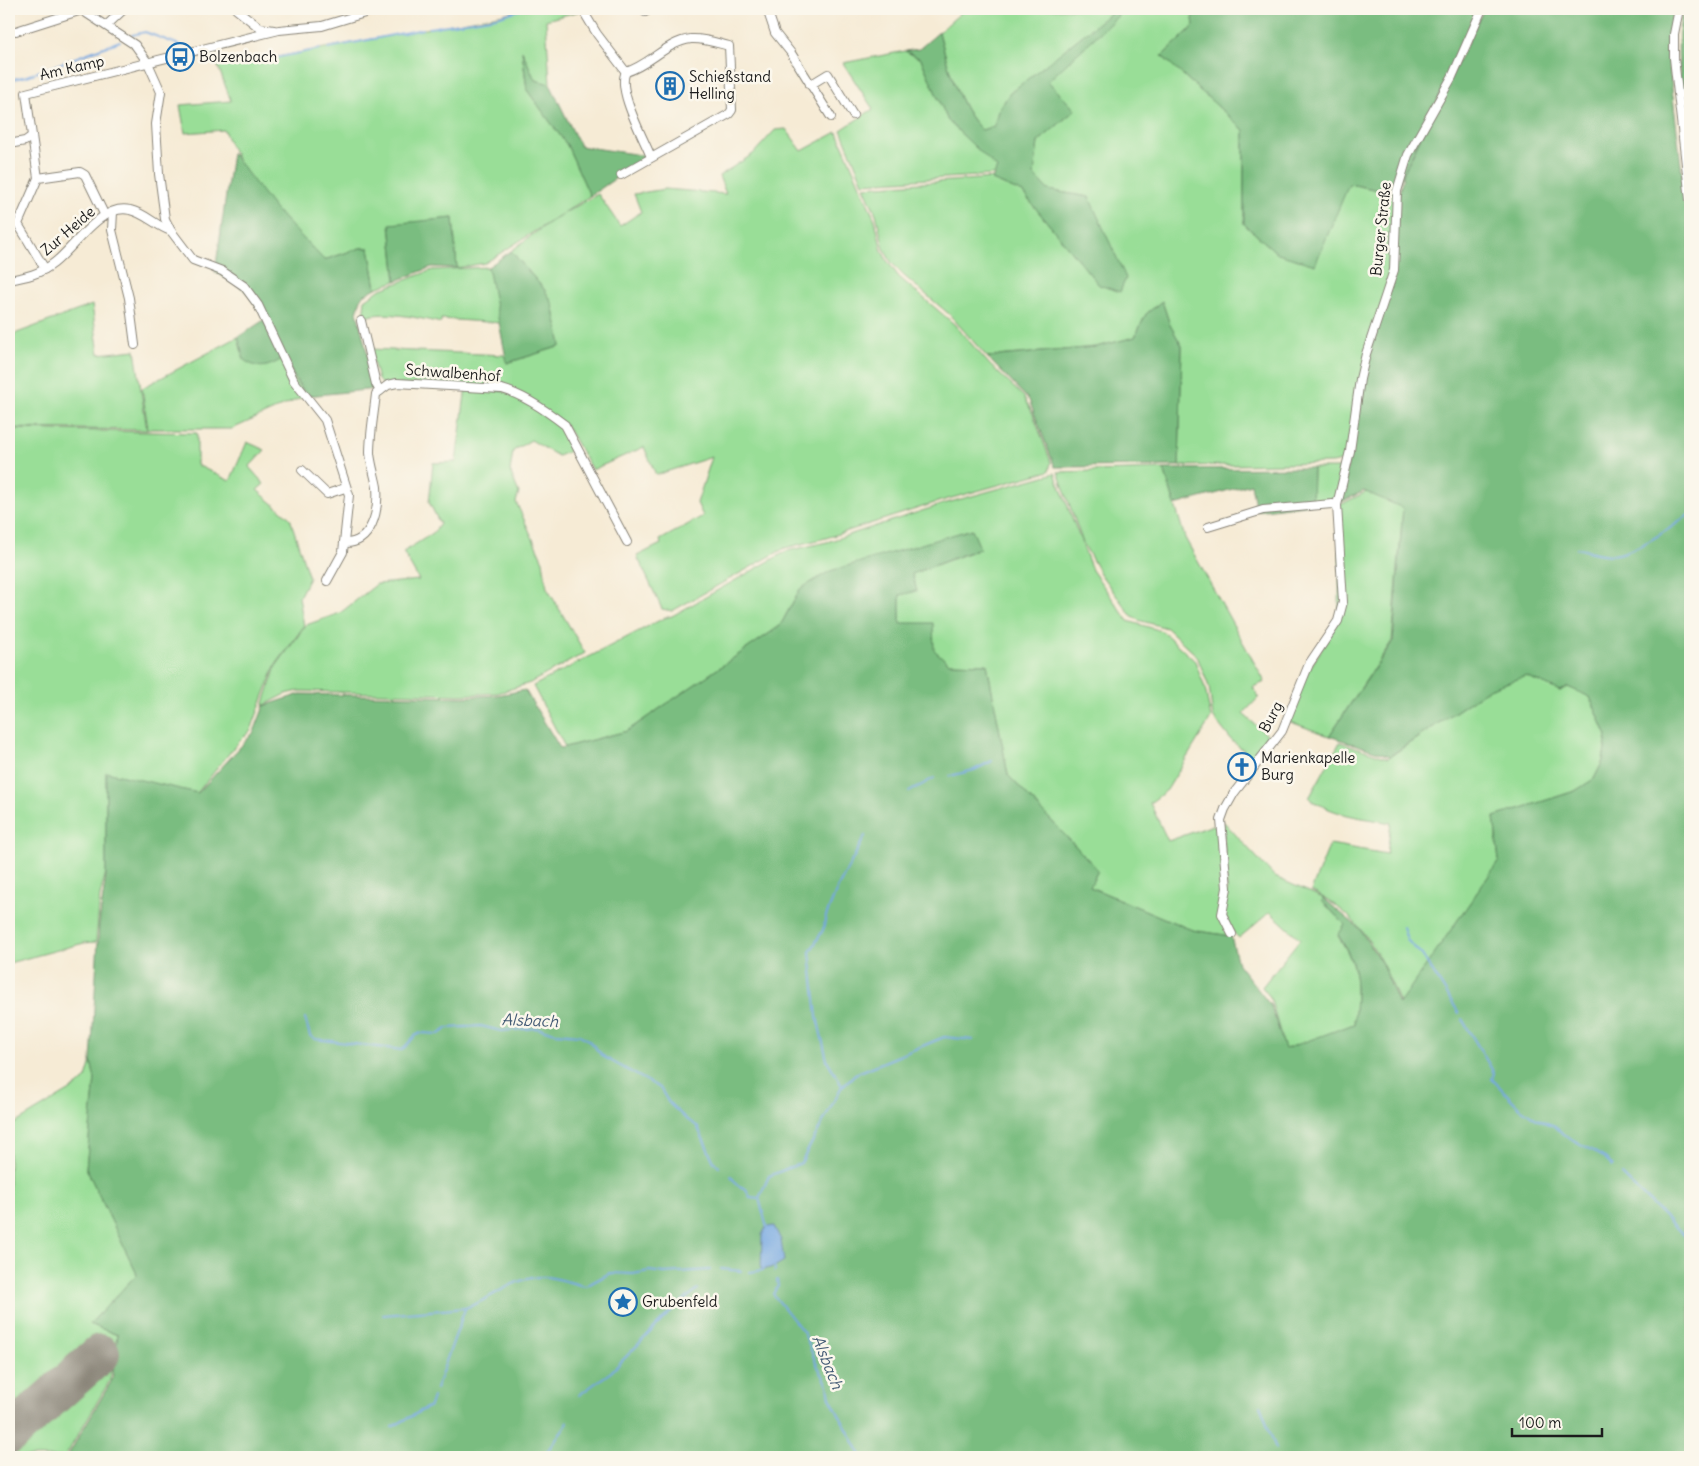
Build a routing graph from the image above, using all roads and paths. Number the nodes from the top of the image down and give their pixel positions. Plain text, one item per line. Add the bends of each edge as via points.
1 (81, 9) edge
2 (124, 9) edge
3 (236, 9) edge
4 (378, 9) edge
5 (582, 9) edge
6 (767, 9) edge
7 (1482, 9) edge
8 (1679, 9) edge
9 (107, 25) junction
10 (16, 30) dead end
11 (279, 30) junction
12 (148, 64) junction
13 (626, 72) junction
14 (810, 84) junction
15 (853, 115) dead end
16 (831, 118) dead end
17 (32, 136) junction
18 (9, 144) edge
19 (651, 157) junction
20 (620, 175) dead end
21 (38, 178) junction
22 (1690, 200) edge
23 (114, 212) junction
24 (105, 216) junction
25 (171, 231) junction
26 (45, 269) junction
27 (9, 280) edge
28 (361, 321) dead end
29 (135, 344) dead end
30 (380, 391) junction
31 (1346, 466) joint
32 (302, 470) dead end
33 (345, 488) junction
34 (1337, 506) junction
35 (1208, 527) dead end
36 (627, 542) dead end
37 (344, 543) junction
38 (327, 581) dead end
39 (1232, 934) dead end

1 - 9 street
1 - 10 street
2 - 9 street
3 - 11 street via 260,28
4 - 11 street via 322,26
5 - 13 street
6 - 14 street via 774,33
7 - 31 street, Burger Straße via 1452,77 1418,135 1401,175 1397,191 1394,270 1366,354
8 - 22 street via 1674,58
9 - 12 street via 135,45
11 - 12 street
12 - 17 street, Am Kamp via 26,93
12 - 25 street via 162,92 156,124 158,164 165,219
13 - 19 street via 624,82 628,102
13 - 19 street via 691,39 730,46 732,110
14 - 15 street via 828,74
14 - 16 street
17 - 18 street
17 - 21 street, Am Kamp
19 - 20 street
21 - 24 street via 80,172 85,175
21 - 26 street via 18,224
23 - 24 street, Zur Heide
23 - 25 street, Zur Heide via 128,209
23 - 29 street via 112,230 129,298
24 - 26 street, Zur Heide
25 - 33 street via 192,260 234,277 258,305 294,381 325,420
26 - 27 street, Zur Heide via 36,275
28 - 30 street
30 - 36 street, Schwalbenhof via 397,383 502,389 557,419 565,425
30 - 37 street via 376,394 370,453 377,489 374,518 366,537 354,543
31 - 34 street, Burg
32 - 33 street via 327,494
33 - 37 street via 349,495
34 - 35 street via 1263,510
34 - 39 street, Burg via 1342,602 1338,621 1309,664 1282,731 1234,793 1222,820 1227,888 1222,914
37 - 38 street

